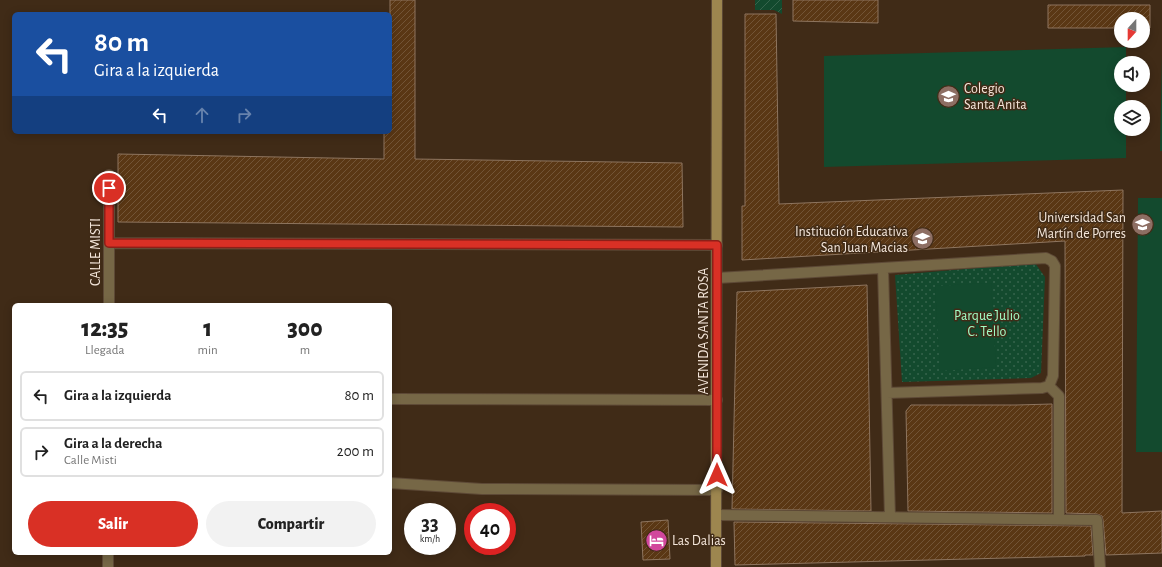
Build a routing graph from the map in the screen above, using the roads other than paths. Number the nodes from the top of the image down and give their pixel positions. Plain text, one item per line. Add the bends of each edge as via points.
1 (717, 0) edge
2 (109, 175) dead end
3 (109, 243) junction
4 (717, 245) junction
5 (883, 268) junction
6 (717, 278) junction
7 (109, 303) edge
8 (1049, 386) junction
9 (887, 392) junction
10 (392, 399) edge
11 (717, 400) junction
12 (392, 483) edge
13 (717, 490) junction
14 (717, 515) junction
15 (890, 517) junction
16 (1059, 519) junction
17 (108, 555) edge
18 (108, 567) edge
19 (716, 567) edge
20 (1100, 567) edge

1 - 4 street, AVENIDA SANTA ROSA
2 - 3 street, CALLE MISTI
3 - 4 street
3 - 7 street, CALLE MISTI
4 - 6 street, AVENIDA SANTA ROSA
5 - 6 street
5 - 8 street via 1046,258 1052,261 1055,266 1053,376
5 - 9 street
6 - 11 street, AVENIDA SANTA ROSA
8 - 9 street
8 - 16 street via 1059,396
9 - 15 street
10 - 11 street
11 - 13 street, AVENIDA SANTA ROSA
12 - 13 street via 482,489
13 - 14 street, AVENIDA SANTA ROSA
14 - 15 street
14 - 19 street, AVENIDA SANTA ROSA
15 - 16 street
16 - 20 street via 1097,520
17 - 18 street

